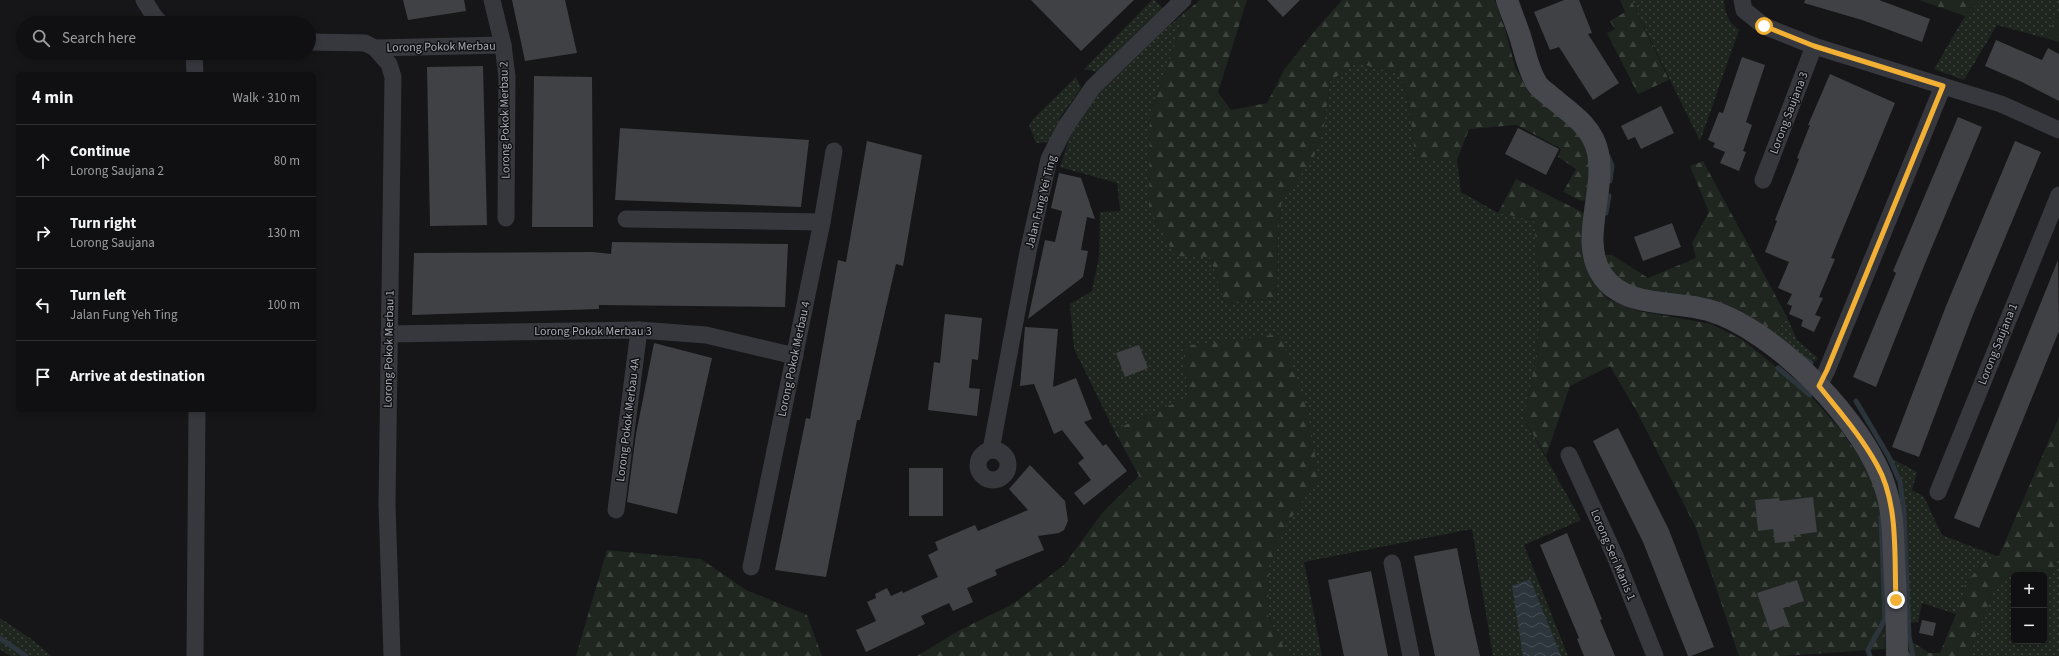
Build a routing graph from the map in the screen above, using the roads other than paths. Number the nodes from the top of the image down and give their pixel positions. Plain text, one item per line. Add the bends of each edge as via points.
1 (144, 0) edge
2 (492, 0) edge
3 (1183, 0) edge
4 (1507, 0) edge
5 (1742, 0) edge
6 (155, 16) edge
7 (316, 42) edge
8 (503, 45) junction
9 (1814, 46) junction
10 (375, 48) junction
11 (194, 60) edge
12 (195, 72) edge
13 (1943, 86) junction
14 (2059, 130) edge
15 (834, 151) dead end
16 (1763, 180) dead end
17 (2059, 195) edge
18 (506, 218) dead end
19 (626, 219) dead end
20 (822, 222) junction
21 (639, 330) junction
22 (389, 334) junction
23 (795, 356) junction
24 (1819, 386) junction
25 (197, 412) edge
26 (991, 450) dead end
27 (1569, 455) dead end
28 (1938, 492) dead end
29 (616, 510) dead end
30 (1392, 563) dead end
31 (751, 567) dead end
32 (195, 656) edge
33 (392, 656) edge
34 (1411, 656) edge
35 (1655, 656) edge
36 (1897, 656) edge

1 - 6 street
2 - 8 street, Lorong Pokok Merbau 2
3 - 26 street, Jalan Fung Yei Ting via 1093,87 1066,126 1049,159 1028,252
4 - 24 street via 1538,86 1582,121 1598,153 1599,182 1592,244 1601,274 1614,287 1637,298 1708,310 1746,327 1781,352
5 - 9 street via 1744,10 1764,26
7 - 10 street, Lorong Pokok Merbau via 365,43
8 - 10 street, Lorong Pokok Merbau
8 - 18 street, Lorong Pokok Merbau 2 via 507,77
9 - 13 street
9 - 16 street, Lorong Saujana 3
10 - 22 street, Lorong Pokok Merbau 1 via 389,64 392,77
11 - 12 street
13 - 14 street via 2001,104
13 - 24 street
15 - 20 street, Lorong Pokok Merbau 4
17 - 28 street, Lorong Saujana 1
19 - 20 street
20 - 23 street, Lorong Pokok Merbau 4
21 - 22 street, Lorong Pokok Merbau 3
21 - 23 street, Lorong Pokok Merbau 3 via 706,335
21 - 29 street, Lorong Pokok Merbau 4A
22 - 33 street, Lorong Pokok Merbau 1 via 387,504
23 - 31 street, Lorong Pokok Merbau 4
24 - 36 street via 1852,426 1877,466 1887,491 1892,518
25 - 32 street
27 - 35 street, Lorong Seri Manis 1 via 1615,556
30 - 34 street

